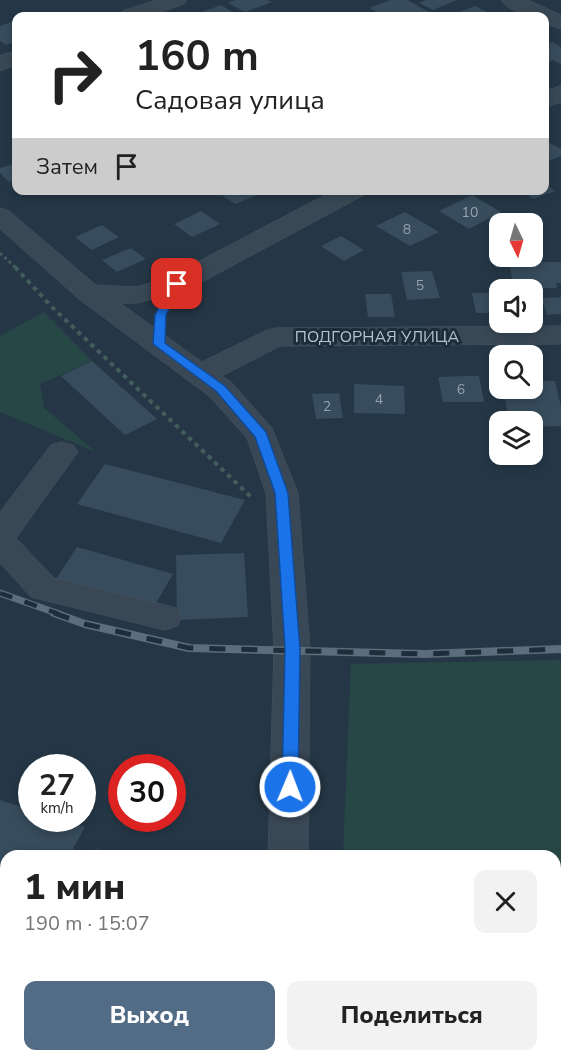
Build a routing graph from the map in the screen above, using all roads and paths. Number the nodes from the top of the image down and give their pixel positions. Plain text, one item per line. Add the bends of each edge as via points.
1 (177, 0) edge
2 (511, 0) edge
3 (142, 12) edge
4 (537, 12) edge
5 (346, 195) edge
6 (0, 216) edge
7 (0, 253) edge
8 (177, 284) junction
9 (89, 293) junction
10 (561, 335) edge
11 (159, 344) junction
12 (201, 374) junction
13 (62, 452) dead end
14 (252, 508) dead end
15 (0, 536) edge
16 (0, 542) edge
17 (165, 617) dead end
18 (288, 850) edge

1 - 3 street
2 - 4 street
5 - 8 street
6 - 9 street
7 - 14 path via 252,498
8 - 9 street via 137,295
8 - 11 street via 161,315
9 - 11 street
10 - 12 street, ПОДГОРНАЯ УЛИЦА via 274,337
11 - 12 street
12 - 18 street via 220,389 261,435 282,493 292,649
13 - 15 street
16 - 17 street via 42,588

